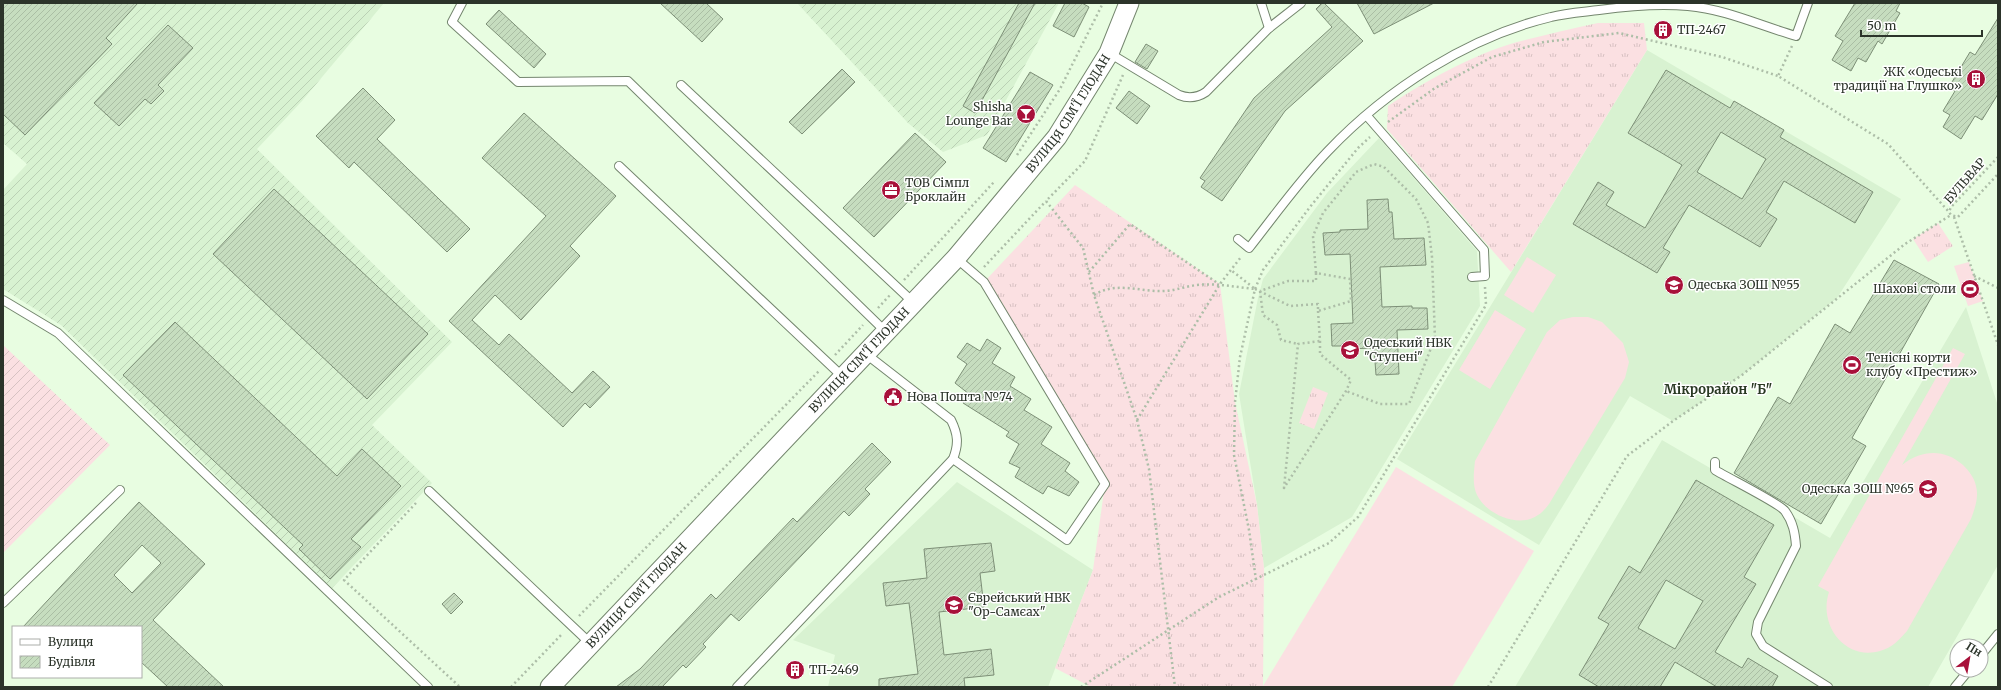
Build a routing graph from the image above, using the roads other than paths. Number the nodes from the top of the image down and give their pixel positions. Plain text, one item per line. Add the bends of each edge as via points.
1 (462, 3) edge
2 (1129, 3) edge
3 (1261, 3) edge
4 (1301, 3) edge
5 (1808, 3) edge
6 (1268, 28) junction
7 (1109, 53) junction
8 (681, 85) dead end
9 (1366, 116) junction
10 (619, 166) dead end
11 (1238, 239) dead end
12 (956, 258) junction
13 (1472, 277) dead end
14 (3, 300) edge
15 (914, 303) junction
16 (887, 332) junction
17 (866, 354) junction
18 (844, 378) junction
19 (953, 459) junction
20 (1715, 462) dead end
21 (120, 490) dead end
22 (429, 491) dead end
23 (3, 603) edge
24 (1998, 634) edge
25 (591, 644) junction
26 (1989, 645) edge
27 (1962, 678) edge
28 (428, 687) edge
29 (550, 687) edge
30 (737, 687) edge
31 (1828, 687) edge
32 (1955, 687) edge

1 - 16 lane via 452,22 518,82 628,81
2 - 7 street, ВУЛИЦЯ СІМ'Ї ГЛОДАН
3 - 6 lane
4 - 6 lane
5 - 9 lane via 1796,36 1734,15 1689,6 1633,5 1551,17 1490,37 1438,63 1384,100
6 - 7 lane via 1200,96 1179,95
7 - 12 street, ВУЛИЦЯ СІМ'Ї ГЛОДАН via 1057,137
8 - 15 lane
9 - 11 lane via 1329,150 1298,184 1249,248
9 - 13 lane via 1484,250 1485,276
10 - 18 lane
12 - 15 street, ВУЛИЦЯ СІМ'Ї ГЛОДАН
12 - 19 lane via 984,282 1105,484 1066,540
14 - 28 lane via 58,333
15 - 16 street, ВУЛИЦЯ СІМ'Ї ГЛОДАН
16 - 17 street, ВУЛИЦЯ СІМ'Ї ГЛОДАН
17 - 18 street, ВУЛИЦЯ СІМ'Ї ГЛОДАН
17 - 19 lane via 951,420 958,440
18 - 25 street, ВУЛИЦЯ СІМ'Ї ГЛОДАН
19 - 30 lane
20 - 31 lane via 1715,470 1784,509 1791,520 1796,546 1758,622 1756,634 1763,646
21 - 23 lane
22 - 25 lane
24 - 26 lane
25 - 29 street, ВУЛИЦЯ СІМ'Ї ГЛОДАН
27 - 32 lane

